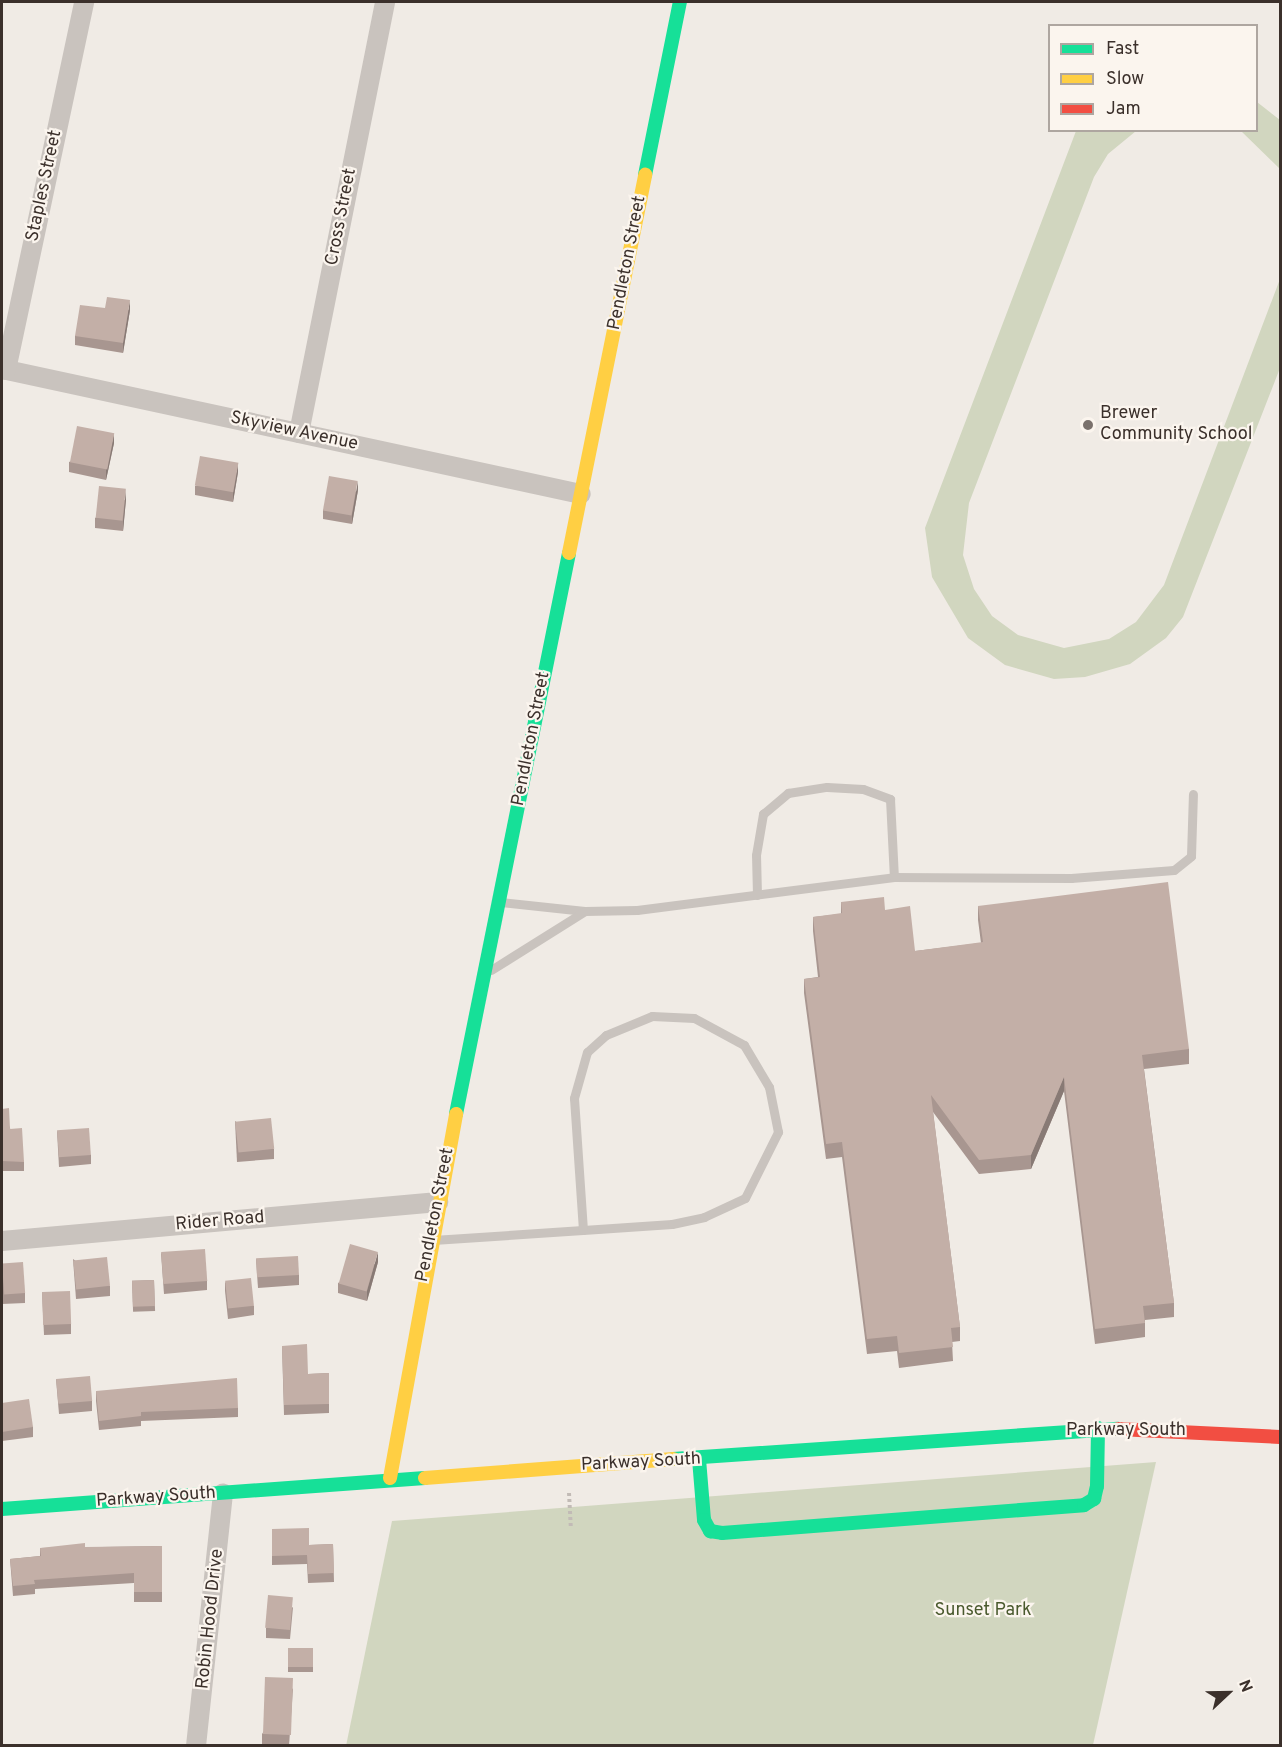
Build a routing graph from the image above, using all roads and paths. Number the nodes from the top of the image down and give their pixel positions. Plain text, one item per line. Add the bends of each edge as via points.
1 (84, 2) edge
2 (384, 2) edge
3 (680, 2) edge
4 (4, 370) edge
5 (298, 434) junction
6 (581, 494) junction
7 (1193, 794) dead end
8 (894, 877) junction
9 (757, 894) junction
10 (499, 901) junction
11 (585, 911) junction
12 (484, 975) junction
13 (438, 1202) junction
14 (583, 1230) junction
15 (431, 1240) junction
16 (2, 1241) edge
17 (1098, 1428) junction
18 (1281, 1437) edge
19 (699, 1459) junction
20 (390, 1478) junction
21 (569, 1492) dead end
22 (223, 1493) junction
23 (2, 1509) edge
24 (571, 1528) dead end
25 (196, 1746) edge

1 - 4 street, Staples Street
2 - 5 street, Cross Street
3 - 6 street, Pendleton Street
4 - 5 street, Skyview Avenue
5 - 6 street, Skyview Avenue
6 - 10 street, Pendleton Street
7 - 8 lane via 1191,856 1174,870 1071,878
8 - 9 lane
8 - 9 lane via 890,799 863,789 827,787 788,793 773,801 759,824
9 - 11 lane
10 - 11 lane
10 - 12 street, Pendleton Street
11 - 12 lane
12 - 13 street, Pendleton Street
13 - 15 street, Pendleton Street
13 - 16 street, Rider Road
14 - 14 lane via 672,1224 704,1217 745,1198 778,1132 769,1087 744,1046 694,1018 652,1016 606,1035 587,1052 574,1098
14 - 15 lane
15 - 20 street, Pendleton Street
17 - 18 street, Parkway South
17 - 19 street, Parkway South
17 - 19 street via 1097,1486 1094,1499 1084,1505 722,1533 710,1531 704,1520
19 - 20 street, Parkway South
20 - 22 street, Parkway South
21 - 24 path
22 - 23 street, Parkway South
22 - 25 street, Robin Hood Drive

